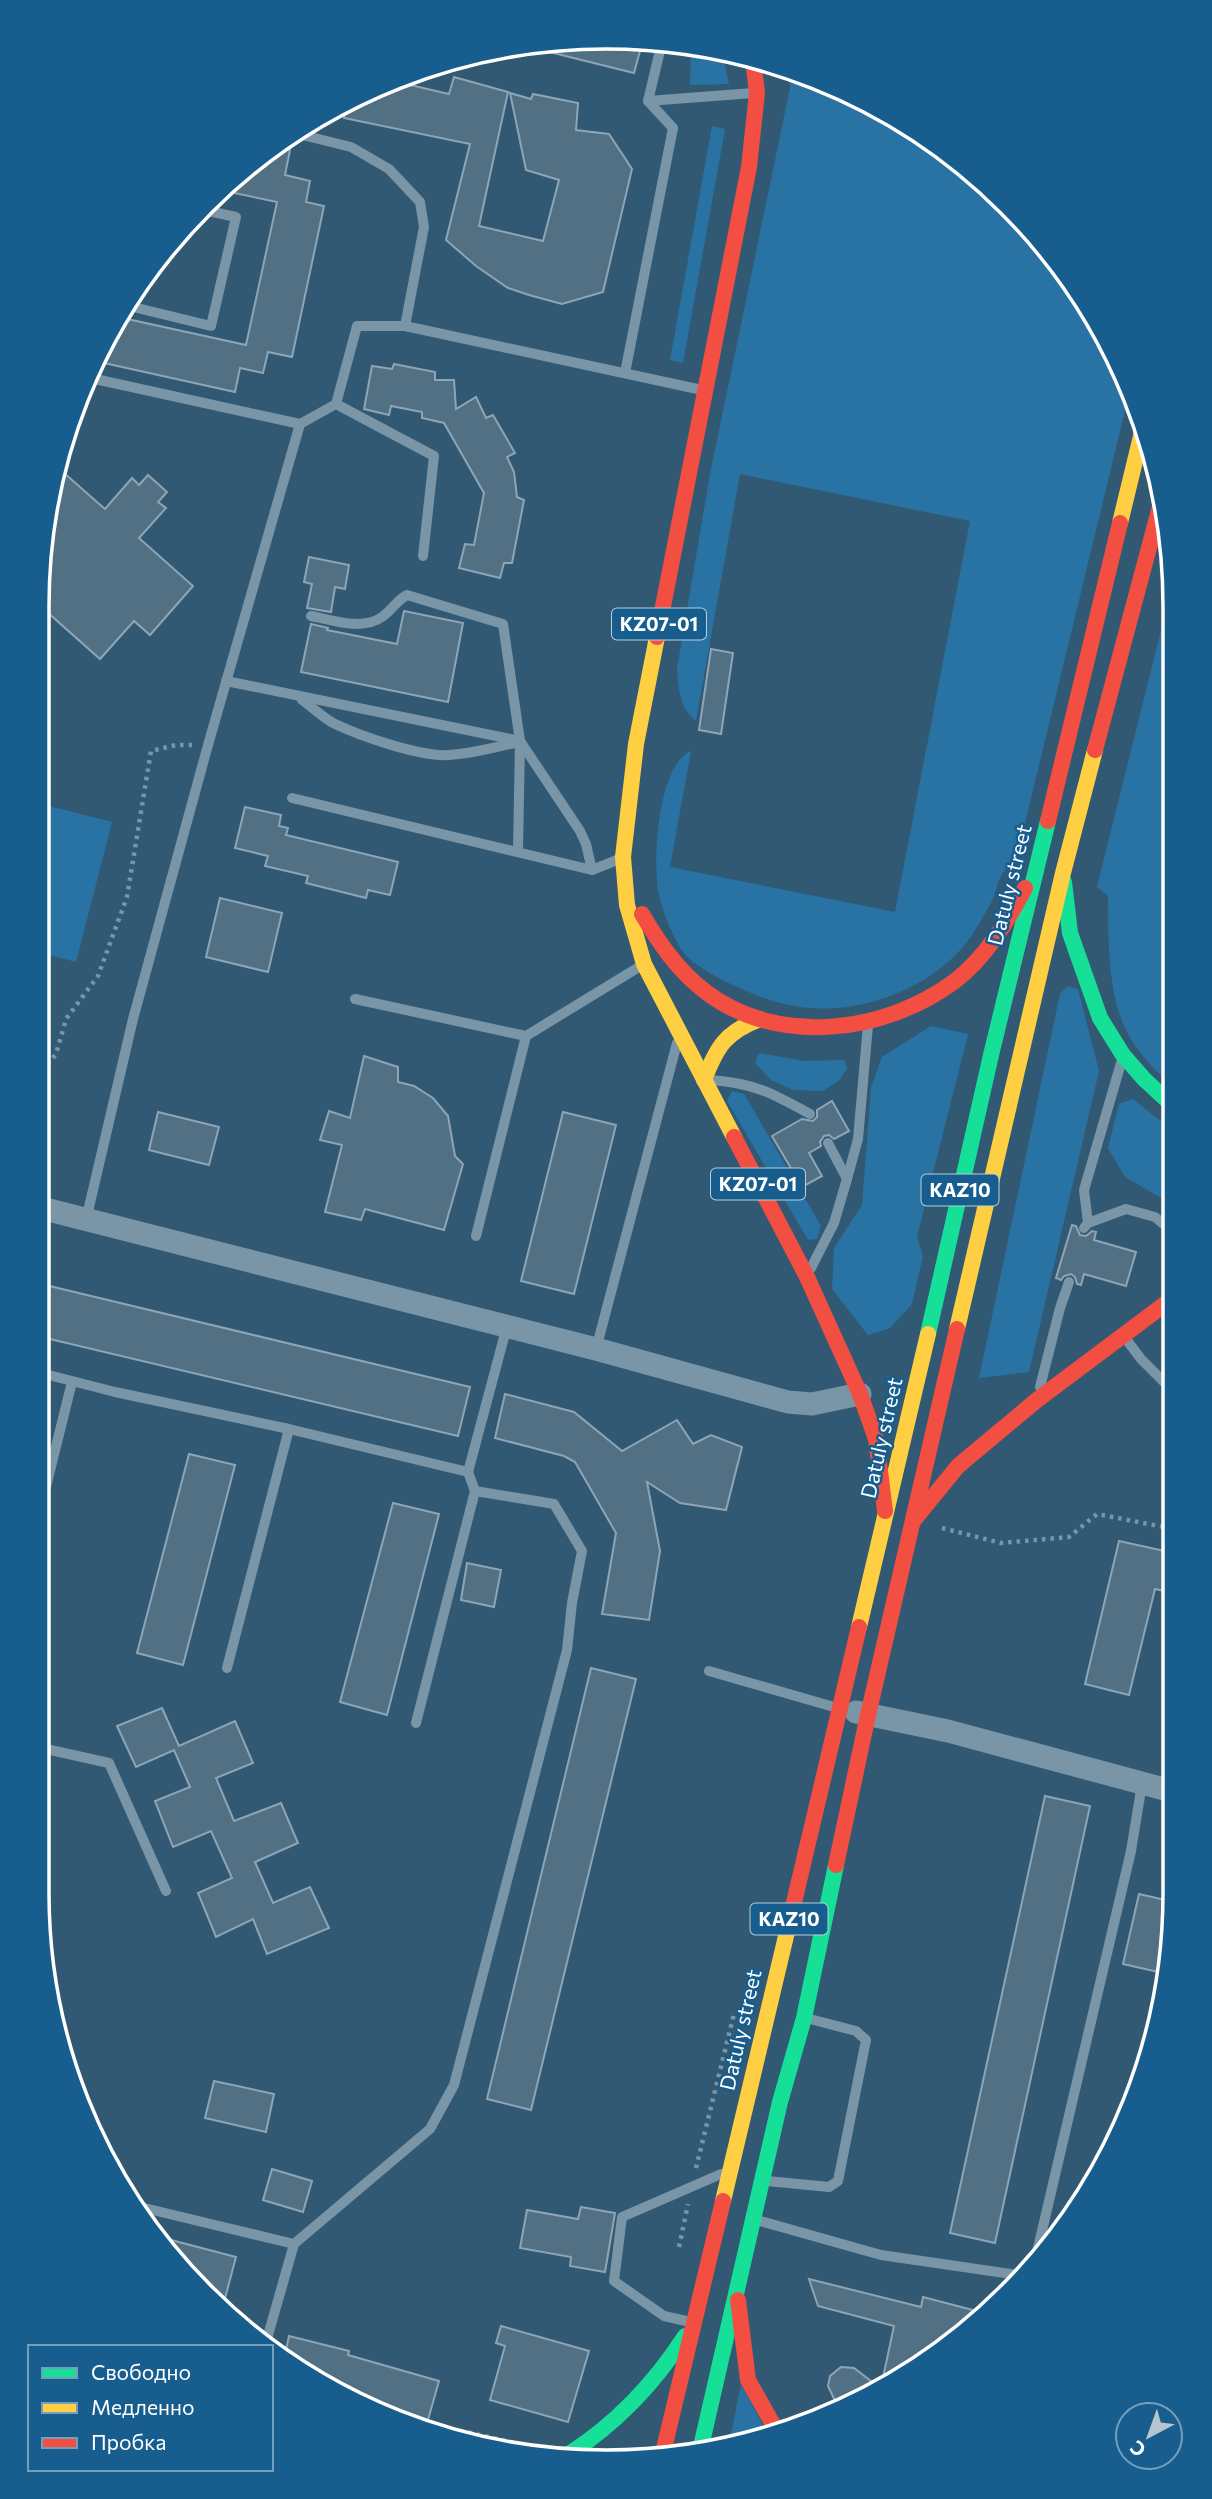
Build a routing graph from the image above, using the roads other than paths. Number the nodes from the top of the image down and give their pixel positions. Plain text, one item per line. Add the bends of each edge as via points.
1 (660, 52) edge
2 (754, 69) edge
3 (757, 93) junction
4 (648, 101) junction
5 (308, 136) edge
6 (212, 212) edge
7 (136, 308) edge
8 (405, 326) junction
9 (625, 373) junction
10 (97, 379) edge
11 (705, 391) junction
12 (336, 404) junction
13 (300, 424) junction
14 (1139, 445) edge
15 (1156, 521) edge
16 (423, 556) dead end
17 (312, 616) dead end
18 (226, 681) junction
19 (298, 697) junction
20 (520, 741) junction
21 (292, 798) dead end
22 (519, 851) junction
23 (623, 858) junction
24 (1037, 866) junction
25 (592, 870) junction
26 (1063, 873) junction
27 (644, 964) junction
28 (355, 999) dead end
29 (760, 1019) junction
30 (868, 1022) junction
31 (680, 1033) junction
32 (526, 1036) junction
33 (1123, 1055) junction
34 (704, 1080) junction
35 (1163, 1097) edge
36 (810, 1114) dead end
37 (828, 1143) dead end
38 (847, 1179) junction
39 (49, 1210) edge
40 (86, 1220) junction
41 (1163, 1224) edge
42 (476, 1236) dead end
43 (807, 1277) junction
44 (1069, 1282) dead end
45 (1163, 1305) edge
46 (507, 1326) junction
47 (1123, 1334) junction
48 (596, 1349) junction
49 (49, 1375) edge
50 (1163, 1381) edge
51 (72, 1382) junction
52 (860, 1394) junction
53 (1037, 1400) junction
54 (289, 1429) junction
55 (468, 1472) junction
56 (49, 1474) edge
57 (475, 1491) junction
58 (885, 1514) junction
59 (914, 1520) junction
60 (227, 1668) dead end
61 (709, 1671) dead end
62 (839, 1708) junction
63 (868, 1715) junction
64 (416, 1723) dead end
65 (49, 1750) edge
66 (1142, 1784) junction
67 (1163, 1789) edge
68 (166, 1891) dead end
69 (804, 2018) junction
70 (730, 2170) junction
71 (763, 2180) junction
72 (148, 2209) edge
73 (754, 2220) junction
74 (1039, 2243) edge
75 (293, 2244) junction
76 (1012, 2274) edge
77 (737, 2292) junction
78 (694, 2323) junction
79 (268, 2336) edge
80 (773, 2424) edge
81 (702, 2441) edge
82 (664, 2447) edge
83 (576, 2449) edge

1 - 4 lane
2 - 3 main road, KZ07-01
3 - 4 lane
3 - 11 main road, KZ07-01 via 749,167
4 - 9 lane via 673,128
5 - 8 lane via 351,147 389,169 420,202 424,227
6 - 7 lane via 236,217 211,326
8 - 9 lane
8 - 12 lane via 356,326
9 - 11 lane
10 - 13 lane
11 - 23 main road, KZ07-01 via 636,744
12 - 13 lane
12 - 16 lane via 434,456
13 - 18 lane
14 - 24 main road, Datuly street / KAZ10
15 - 26 main road, KAZ10
17 - 20 lane via 364,624 381,618 407,595 503,624
18 - 19 lane
18 - 40 lane via 133,1019
19 - 20 lane
19 - 20 lane via 332,722 428,754 469,753
20 - 22 lane
20 - 25 lane via 580,831
21 - 22 lane
22 - 25 lane
23 - 25 lane
23 - 27 main road, KZ07-01 via 627,905
23 - 29 main road, KZ07-01 via 642,914 662,949 687,977 719,1001
24 - 30 main road, KZ07-01 via 981,956 930,997
24 - 58 main road, Datuly street / KAZ10
26 - 33 main road via 1070,933 1100,1018
26 - 59 main road, KAZ10
27 - 31 main road, KZ07-01
27 - 32 lane
28 - 32 lane
29 - 30 main road, KZ07-01 via 797,1027
29 - 34 main road via 724,1038
30 - 38 lane via 858,1139
31 - 34 main road, KZ07-01
31 - 48 lane
32 - 42 lane
33 - 35 main road
33 - 41 lane via 1084,1190 1086,1226 1126,1209
34 - 36 lane via 740,1082
34 - 43 main road, KZ07-01
37 - 38 lane
38 - 43 lane via 834,1223
39 - 40 street
40 - 46 street
43 - 52 main road, KZ07-01
44 - 53 lane
45 - 47 main road
46 - 48 street
46 - 55 lane
47 - 50 lane
47 - 53 main road
48 - 52 street via 788,1402 812,1404
49 - 51 lane
51 - 54 lane
51 - 56 lane
52 - 58 main road, KZ07-01 via 876,1439
53 - 59 main road via 958,1466
54 - 55 lane
54 - 60 lane
55 - 57 lane
57 - 64 lane
57 - 75 lane via 554,1504 582,1551 567,1650 454,2085 430,2129
58 - 62 main road, Datuly street / KAZ10
59 - 63 main road, KAZ10
61 - 62 lane
62 - 63 street
62 - 70 main road, Datuly street / KAZ10
63 - 66 street via 948,1731
63 - 69 main road, KAZ10
65 - 68 lane via 109,1763
66 - 67 street
66 - 74 lane via 1131,1851
69 - 71 main road, KAZ10
69 - 71 lane via 856,2031 866,2040 838,2181 829,2187
70 - 78 main road, Datuly street / KAZ10
70 - 78 lane via 622,2217 614,2281 664,2316
71 - 73 main road, KAZ10
72 - 75 lane
73 - 76 lane via 881,2255
73 - 77 main road, KAZ10
75 - 79 lane
77 - 80 main road via 748,2380
77 - 81 main road, KAZ10
78 - 82 main road, Datuly street / KAZ10
78 - 83 main road via 649,2388

